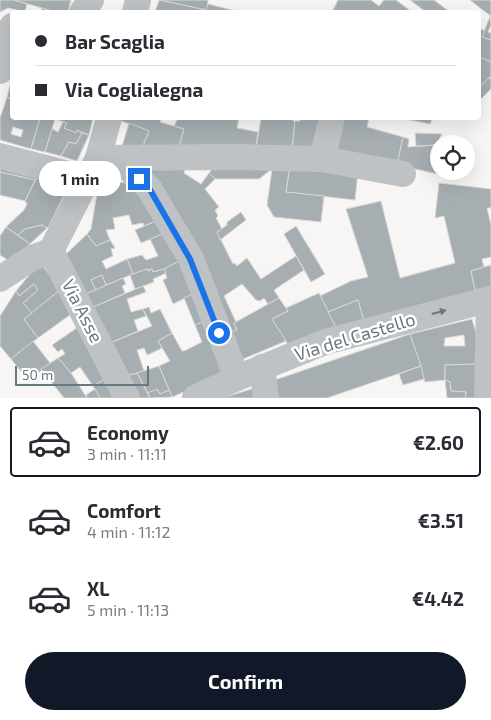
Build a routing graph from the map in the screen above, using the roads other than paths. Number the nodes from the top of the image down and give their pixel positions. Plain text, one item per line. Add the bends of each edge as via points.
1 (10, 34) edge
2 (0, 71) edge
3 (109, 120) edge
4 (332, 120) edge
5 (0, 156) edge
6 (322, 159) junction
7 (102, 165) junction
8 (403, 174) dead end
9 (51, 251) junction
10 (0, 279) edge
11 (490, 299) edge
12 (262, 368) junction
13 (237, 378) junction
14 (127, 398) edge
15 (195, 398) edge
16 (266, 398) edge
17 (487, 398) edge

1 - 2 street
3 - 7 street
4 - 6 street
5 - 7 street
6 - 7 street via 238,157
6 - 8 street
7 - 9 street
7 - 13 street via 149,188 190,259
9 - 10 street via 32,258
9 - 14 street, Via Asse
12 -> 11 street, Via del Castello via 325,342
11 - 17 street
12 - 13 street, Via del Castello
12 - 16 street
13 - 15 street, Via del Castello

